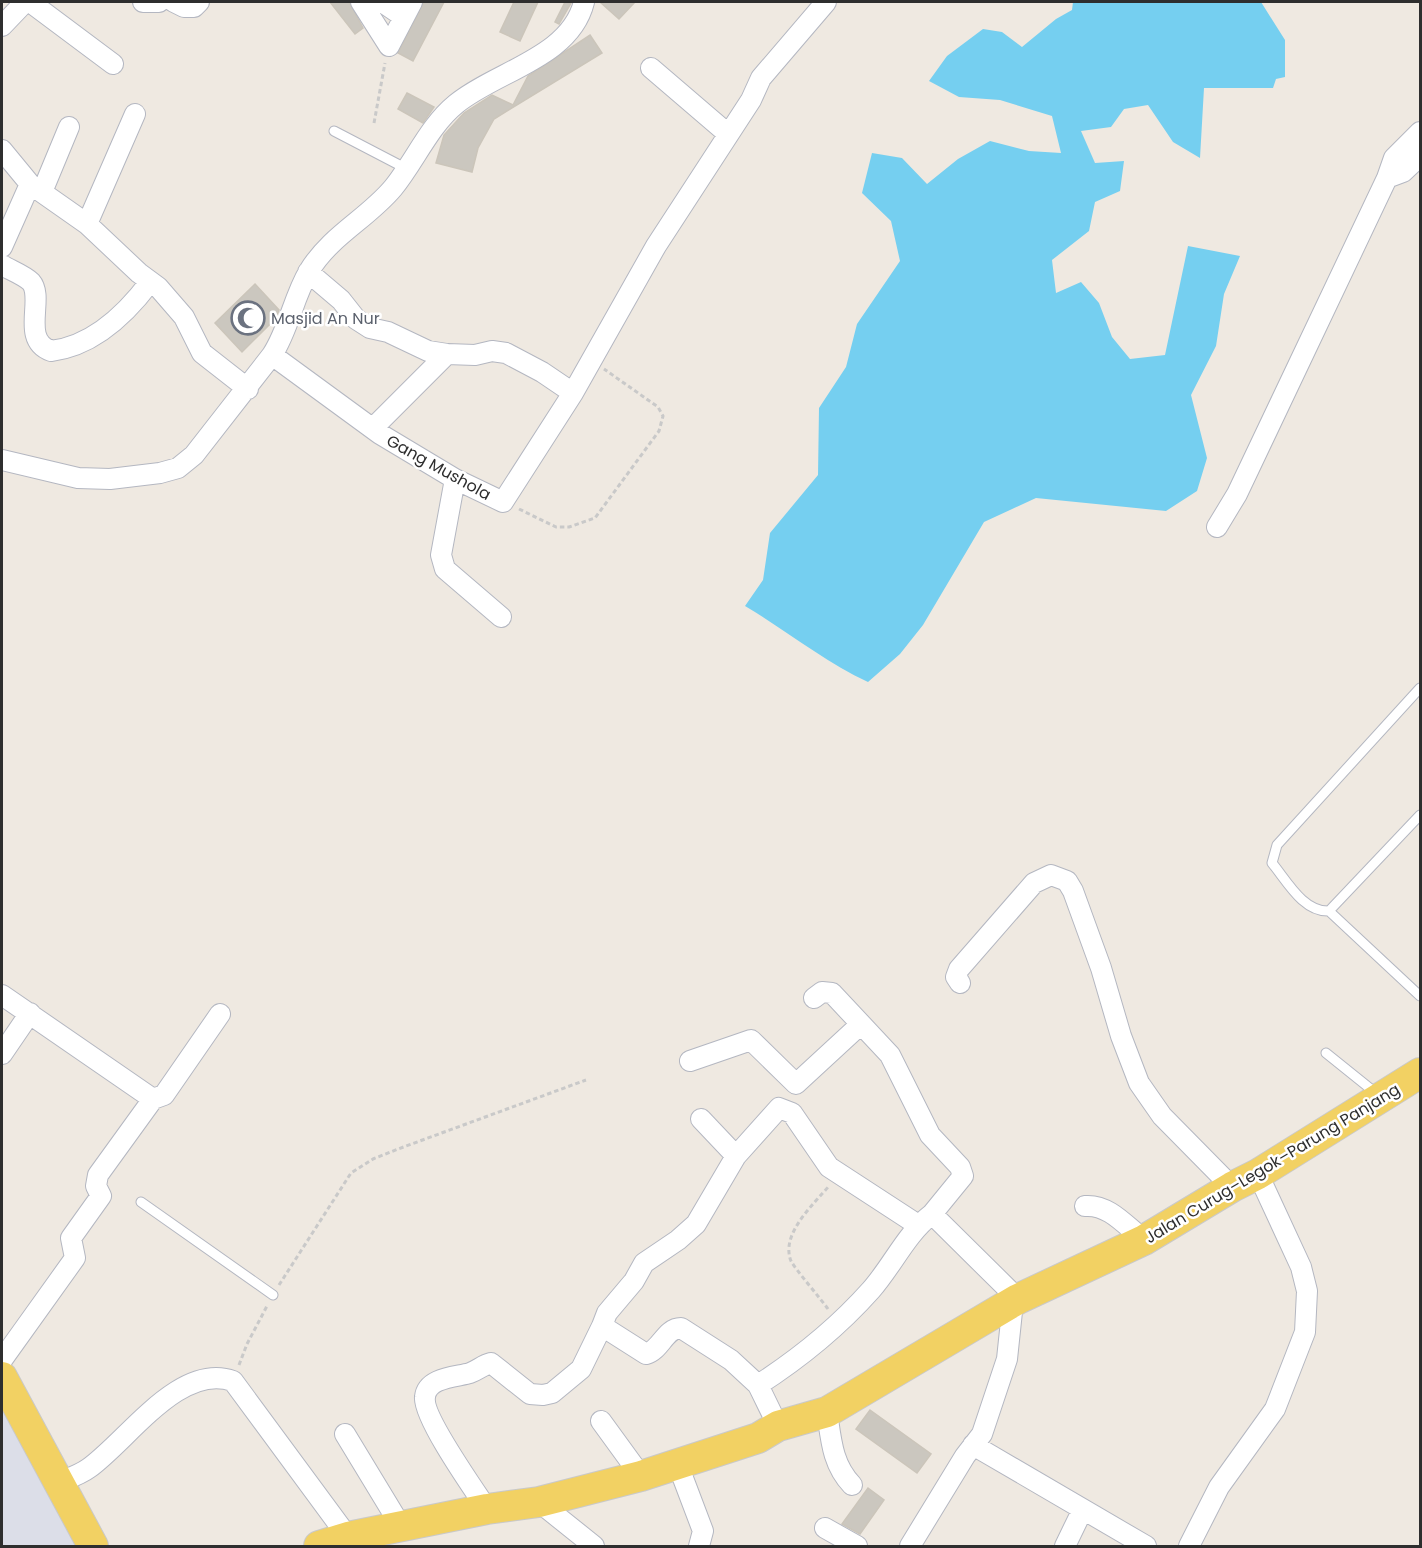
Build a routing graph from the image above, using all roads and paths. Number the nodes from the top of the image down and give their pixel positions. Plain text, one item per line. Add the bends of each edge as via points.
1 (26, 2) edge
2 (30, 2) edge
3 (143, 2) edge
4 (159, 2) edge
5 (174, 2) edge
6 (199, 2) edge
7 (361, 2) edge
8 (382, 2) edge
9 (584, 2) edge
10 (825, 2) edge
11 (408, 9) edge
12 (2, 26) edge
13 (389, 46) junction
14 (113, 64) dead end
15 (651, 68) dead end
16 (135, 114) dead end
17 (374, 123) dead end
18 (69, 127) dead end
19 (334, 131) dead end
20 (1420, 132) edge
21 (728, 134) junction
22 (2, 150) edge
23 (1420, 156) edge
24 (407, 169) junction
25 (1387, 178) junction
26 (36, 188) junction
27 (87, 224) junction
28 (2, 247) edge
29 (2, 266) edge
30 (308, 272) junction
31 (150, 282) junction
32 (447, 354) junction
33 (272, 355) junction
34 (591, 359) junction
35 (248, 389) junction
36 (573, 393) junction
37 (373, 428) junction
38 (2, 460) edge
39 (455, 479) junction
40 (503, 501) junction
41 (1217, 527) dead end
42 (501, 617) dead end
43 (1420, 688) edge
44 (1420, 815) edge
45 (1329, 911) junction
46 (960, 982) dead end
47 (2, 994) edge
48 (1420, 996) edge
49 (814, 998) dead end
50 (30, 1013) junction
51 (220, 1014) dead end
52 (860, 1024) junction
53 (1326, 1053) dead end
54 (2, 1054) edge
55 (690, 1061) dead end
56 (1419, 1076) edge
57 (586, 1080) dead end
58 (1381, 1097) junction
59 (153, 1099) junction
60 (701, 1119) dead end
61 (736, 1156) junction
62 (840, 1173) junction
63 (1245, 1181) junction
64 (141, 1202) dead end
65 (1085, 1206) dead end
66 (925, 1220) junction
67 (1144, 1240) junction
68 (273, 1295) junction
69 (1015, 1300) junction
70 (838, 1323) junction
71 (602, 1326) junction
72 (2, 1360) edge
73 (2, 1377) edge
74 (233, 1381) junction
75 (759, 1385) junction
76 (827, 1412) junction
77 (601, 1421) dead end
78 (778, 1426) junction
79 (345, 1434) dead end
80 (973, 1445) junction
81 (678, 1465) junction
82 (641, 1476) junction
83 (60, 1482) junction
84 (852, 1485) dead end
85 (539, 1502) junction
86 (488, 1509) junction
87 (1082, 1511) junction
88 (402, 1528) junction
89 (825, 1528) dead end
90 (348, 1537) junction
91 (93, 1546) edge
92 (319, 1546) edge
93 (594, 1546) edge
94 (699, 1546) edge
95 (857, 1546) edge
96 (910, 1546) edge
97 (1065, 1546) edge
98 (1146, 1546) edge
99 (1189, 1546) edge

1 - 12 street
2 - 14 street
3 - 4 street
5 - 6 street via 184,7 194,7
7 - 13 street
8 - 11 street
9 - 24 street via 575,26 552,46 456,104 440,120
10 - 21 street, Gang Mushola via 761,78
11 - 13 street
13 - 17 path
15 - 21 street
16 - 27 street
18 - 26 street
19 - 24 lane
20 - 25 street via 1394,158
21 - 34 street, Gang Mushola via 656,246
22 - 26 street
23 - 25 street via 1403,172
24 - 30 street via 380,201 332,241
25 - 41 street via 1237,494
26 - 27 street
26 - 28 street
27 - 31 street
29 - 31 street via 32,283 37,337 51,351 92,337 116,320
30 - 32 street via 370,328
30 - 33 street
31 - 35 street via 184,317 202,353
32 - 36 street via 506,353
32 - 37 street
33 - 35 street
33 - 37 street, Gang Mushola
34 - 36 street, Gang Mushola
34 - 40 path via 657,406 663,416 658,431 595,518 583,524 556,527
35 - 38 street via 194,455 178,468 110,479 86,478
36 - 40 street, Gang Mushola
37 - 39 street, Gang Mushola
39 - 40 street, Gang Mushola
39 - 42 street via 441,555 445,569
43 - 45 lane via 1274,852 1272,863 1306,903 1313,909
44 - 45 lane
45 - 48 lane
46 - 63 street via 956,977 959,969 1034,884 1051,875 1067,881 1074,891 1139,1083 1162,1116
47 - 50 street
49 - 52 street via 822,992 832,993
50 - 54 street
50 - 59 street
51 - 59 street via 164,1095
52 - 55 street via 796,1084 751,1040
52 - 66 street via 890,1055 930,1135 960,1167 963,1176
53 - 58 lane
56 - 58 main road, Jalan Curug–Legok–Parung Panjang
57 - 68 path via 398,1149 351,1173
58 - 63 main road, Jalan Curug–Legok–Parung Panjang
59 - 72 street via 98,1175 96,1186 101,1196 70,1238 75,1258
60 - 61 street
61 - 62 street via 772,1114 783,1108 792,1113 821,1159
61 - 71 street via 696,1224 644,1263 607,1313
62 - 66 street
62 - 70 path via 799,1222 789,1250 792,1263
63 - 67 main road, Jalan Curug–Legok–Parung Panjang
63 - 99 street via 1301,1267 1307,1291 1305,1332 1275,1409 1219,1487
64 - 68 lane
65 - 67 street via 1104,1209
66 - 69 street
66 - 70 street via 872,1288
67 - 69 main road, Jalan Curug–Legok–Parung Panjang
68 - 74 path
69 - 76 main road, Jalan Curug–Legok–Parung Panjang
69 - 80 street via 1007,1359 985,1428
70 - 75 street via 798,1359
71 - 75 street via 646,1354 655,1350 673,1329 681,1328 731,1360
71 - 86 street via 580,1370 552,1393 530,1394 491,1364 446,1378 427,1392 428,1411 453,1458
73 - 83 main road
74 - 83 street via 198,1379 177,1390 88,1468
74 - 90 street
75 - 78 street
76 - 78 main road, Jalan Curug–Legok–Parung Panjang
76 - 84 street via 833,1451
77 - 82 street
78 - 81 main road, Jalan Curug–Legok–Parung Panjang via 758,1438
79 - 88 street
80 - 87 street
80 - 96 street
81 - 82 main road, Jalan Curug–Legok–Parung Panjang
81 - 94 street via 703,1531
82 - 85 main road, Jalan Curug–Legok–Parung Panjang
83 - 91 main road
85 - 86 main road, Jalan Curug–Legok–Parung Panjang
85 - 93 street
86 - 88 main road, Jalan Curug–Legok–Parung Panjang
87 - 97 street
87 - 98 street
88 - 90 main road, Jalan Curug–Legok–Parung Panjang
89 - 95 street
90 - 92 main road, Jalan Curug–Legok–Parung Panjang

